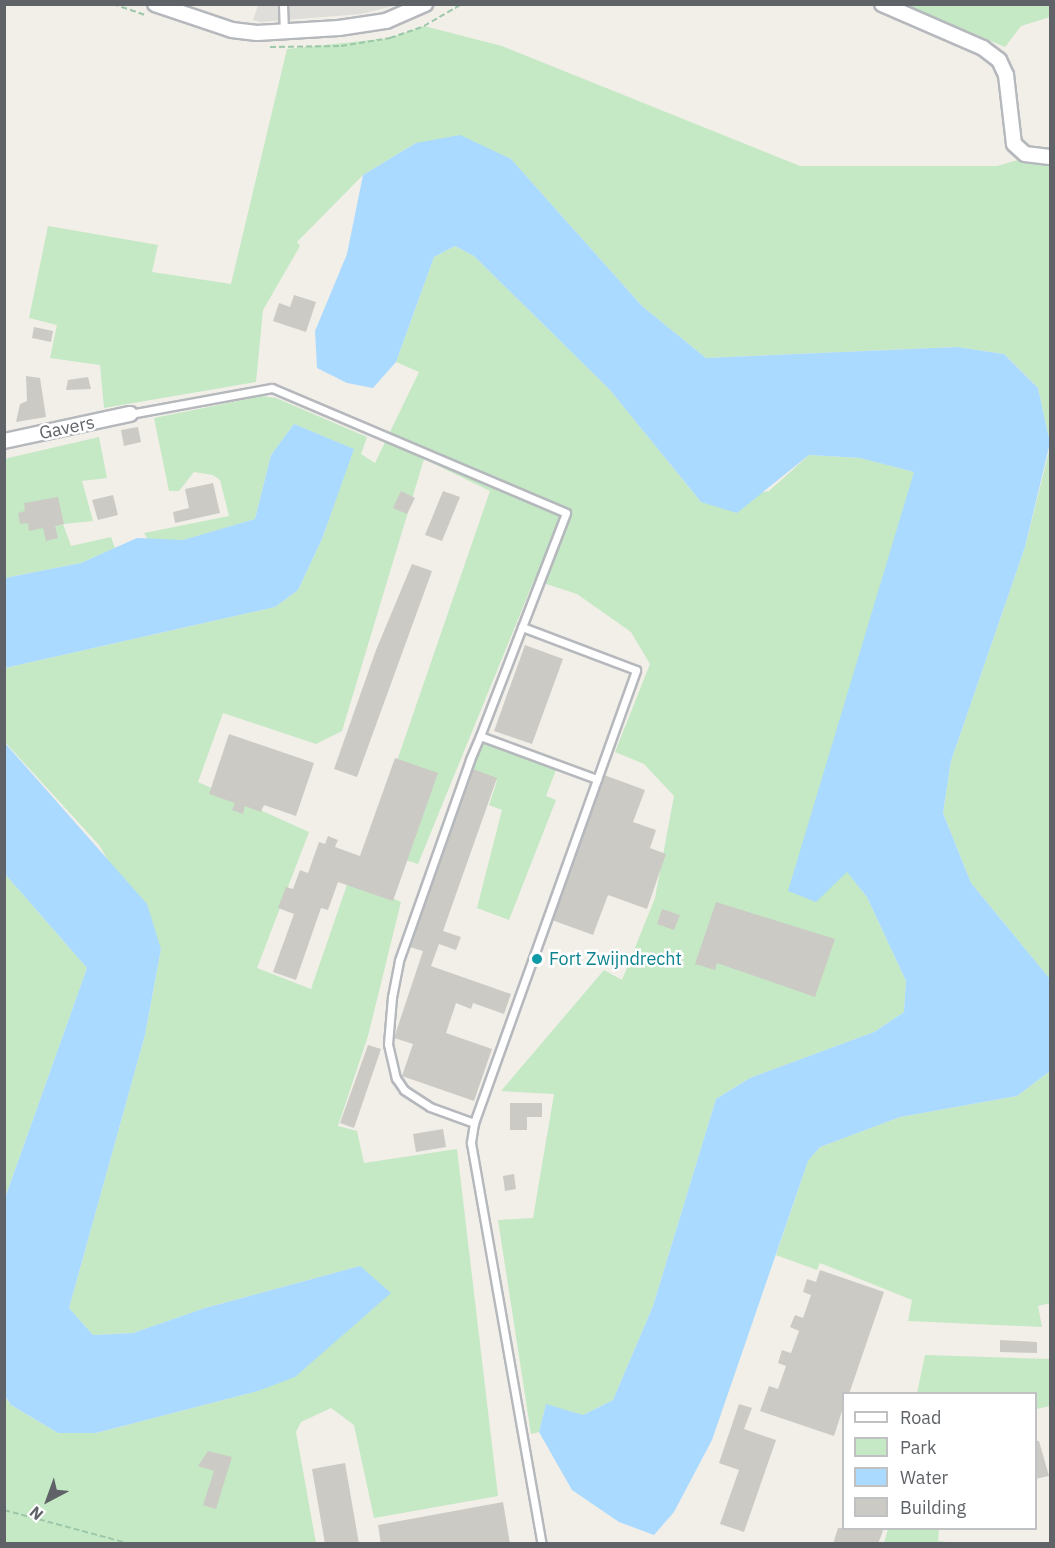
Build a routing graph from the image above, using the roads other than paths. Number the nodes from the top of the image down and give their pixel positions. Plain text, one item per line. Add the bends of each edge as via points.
1 (155, 4) edge
2 (283, 4) edge
3 (425, 4) edge
4 (882, 4) edge
5 (284, 33) junction
6 (1050, 157) edge
7 (130, 414) joint
8 (4, 441) edge
9 (522, 627) junction
10 (480, 736) junction
11 (597, 779) junction
12 (474, 1123) junction
13 (542, 1544) edge

1 - 5 street via 232,30
2 - 5 lane
3 - 5 street via 386,21
4 - 6 street via 983,48 999,60 1006,75 1014,144 1025,154
7 - 8 street, Gavers
7 - 9 lane via 272,388 566,513
9 - 10 lane
9 - 11 lane via 636,670
10 - 11 lane
10 - 12 lane via 399,962 388,1044 390,1064 404,1090 430,1107
11 - 12 lane
12 - 13 lane via 471,1143

